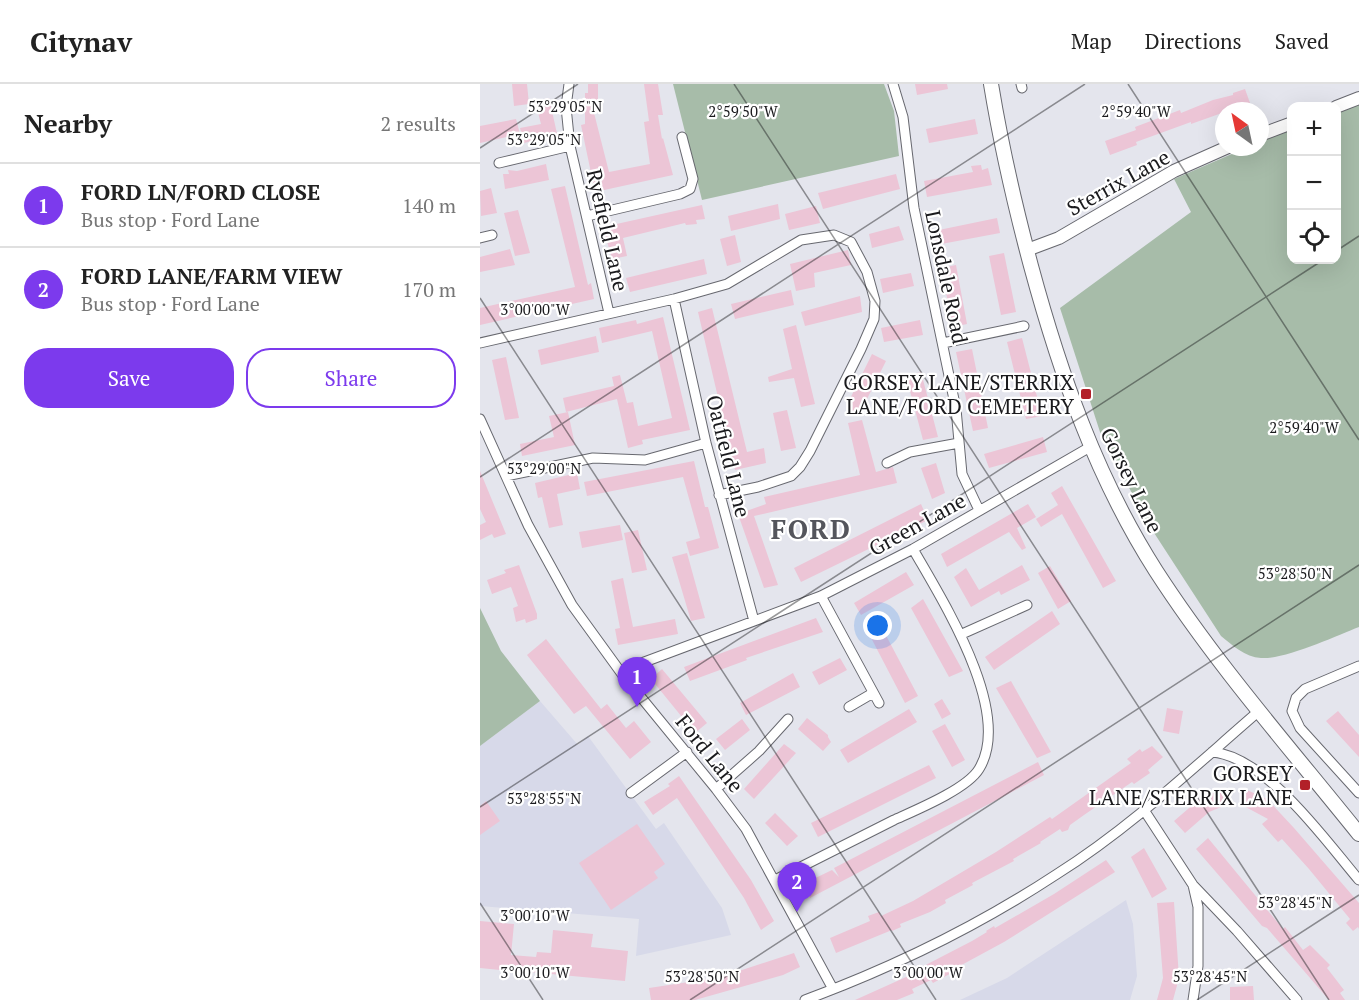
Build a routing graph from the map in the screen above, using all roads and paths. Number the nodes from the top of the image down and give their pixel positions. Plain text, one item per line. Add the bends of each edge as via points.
1 (569, 84) edge
2 (893, 84) edge
3 (991, 84) edge
4 (1359, 98) edge
5 (1341, 105) edge
6 (1287, 125) edge
7 (1269, 132) edge
8 (682, 137) dead end
9 (570, 146) junction
10 (1215, 153) edge
11 (499, 163) dead end
12 (587, 216) junction
13 (492, 235) dead end
14 (480, 238) edge
15 (1027, 250) junction
16 (674, 298) junction
17 (609, 313) junction
18 (1024, 327) dead end
19 (480, 343) edge
20 (943, 343) junction
21 (480, 420) edge
22 (706, 442) junction
23 (959, 443) junction
24 (1090, 447) junction
25 (887, 463) dead end
26 (506, 476) junction
27 (719, 495) junction
28 (979, 510) junction
29 (914, 549) junction
30 (821, 596) junction
31 (1027, 605) dead end
32 (754, 621) junction
33 (962, 634) junction
34 (1359, 666) edge
35 (622, 674) junction
36 (873, 693) junction
37 (879, 703) dead end
38 (849, 706) dead end
39 (1259, 711) junction
40 (788, 719) dead end
41 (687, 752) junction
42 (1212, 752) junction
43 (717, 789) junction
44 (631, 793) dead end
45 (1359, 793) edge
46 (1144, 810) junction
47 (1359, 834) edge
48 (775, 880) junction
49 (1359, 880) edge
50 (1193, 885) junction
51 (833, 989) junction
52 (805, 1000) edge
53 (1193, 1000) edge
54 (1297, 1000) edge

1 - 9 street, Ryefield Lane via 566,107
2 - 20 street, Lonsdale Road via 903,117 914,208
3 - 15 main road, Gorsey Lane
4 - 5 street
6 - 7 street
8 - 12 street via 693,179 690,189
9 - 11 street
9 - 12 street, Ryefield Lane
10 - 15 street, Sterrix Lane via 1174,171 1059,238
12 - 17 street, Ryefield Lane
13 - 14 street
15 - 24 main road, Gorsey Lane via 1062,370
16 - 17 street
16 - 22 street, Oatfield Lane
16 - 27 street via 727,284 801,240 834,235 851,242 867,272 875,301 873,319 861,349 800,467 791,476
17 - 19 street
18 - 20 street
20 - 23 street, Lonsdale Road
21 - 26 street, Ford Lane
22 - 26 street via 645,460 593,458
22 - 27 street, Oatfield Lane
23 - 25 street via 910,452
23 - 28 street, Lonsdale Road via 962,474
24 - 28 street, Green Lane
24 - 39 main road, Gorsey Lane via 1156,571
26 - 35 street, Ford Lane via 572,605
27 - 32 street, Oatfield Lane
28 - 29 street, Green Lane
29 - 30 street, Green Lane
29 - 33 street
30 - 32 street, Green Lane
30 - 36 street
31 - 33 street
32 - 35 street, Green Lane
33 - 48 street via 978,679 990,740 978,771 950,793
34 - 45 street via 1305,689 1293,704 1293,716 1300,728
35 - 41 street, Ford Lane
36 - 37 street
36 - 38 street
39 - 42 street
39 - 47 main road, Gorsey Lane
40 - 43 street
41 - 43 street, Ford Lane
41 - 44 street
42 - 46 street
42 - 49 street via 1235,758 1275,786
43 - 48 street, Ford Lane
46 - 50 street
46 - 51 street via 1059,874 964,930 886,969
48 - 51 street, Ford Lane
50 - 53 street via 1198,907 1198,966
50 - 54 street
51 - 52 street

